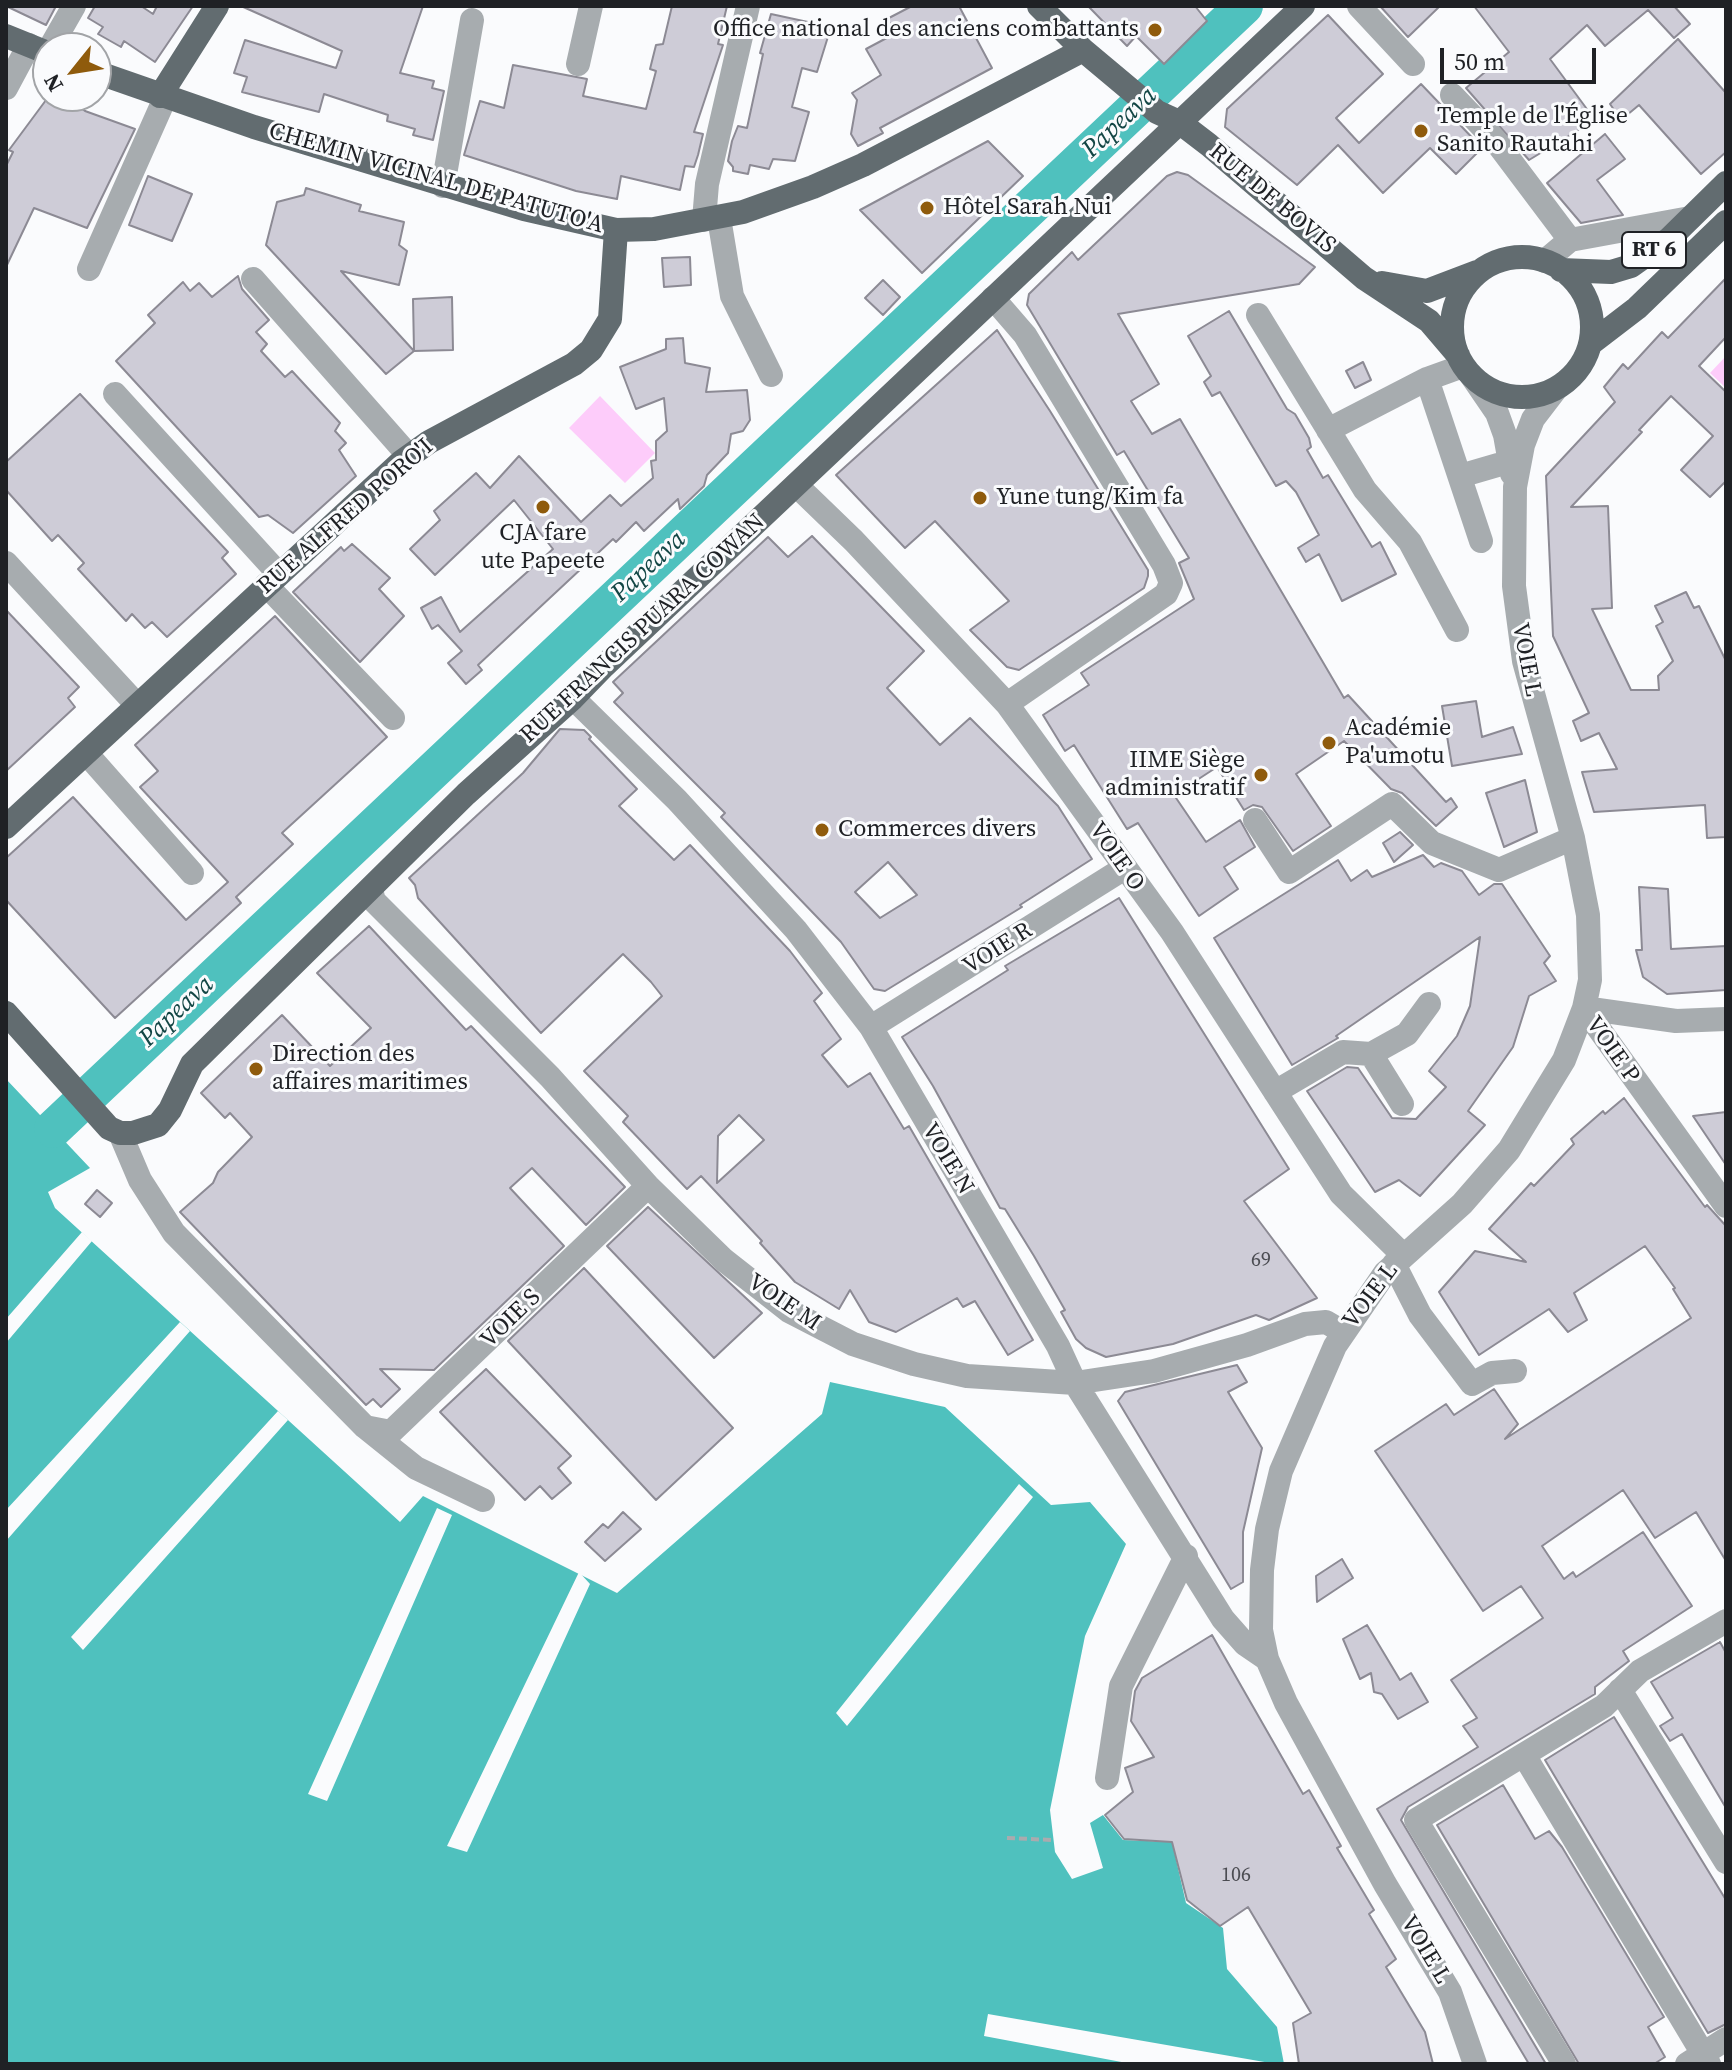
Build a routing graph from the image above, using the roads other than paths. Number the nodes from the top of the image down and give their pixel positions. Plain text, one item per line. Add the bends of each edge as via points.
1 (74, 6) edge
2 (217, 6) edge
3 (591, 6) edge
4 (748, 6) edge
5 (1039, 6) edge
6 (1303, 6) edge
7 (1359, 6) edge
8 (472, 20) dead end
9 (57, 32) edge
10 (6, 36) edge
11 (32, 45) edge
12 (1083, 50) junction
13 (32, 63) edge
14 (578, 64) dead end
15 (1413, 64) dead end
16 (112, 78) edge
17 (6, 88) edge
18 (1452, 95) dead end
19 (162, 97) junction
20 (1168, 117) junction
21 (1726, 183) edge
22 (443, 186) junction
23 (1690, 218) junction
24 (711, 219) junction
25 (1726, 222) edge
26 (616, 230) junction
27 (1570, 240) junction
28 (1553, 266) junction
29 (89, 269) dead end
30 (1481, 270) junction
31 (1364, 278) junction
32 (253, 279) dead end
33 (993, 298) junction
34 (1258, 315) dead end
35 (1590, 344) junction
36 (1464, 365) junction
37 (771, 375) dead end
38 (1427, 379) junction
39 (1556, 389) junction
40 (115, 394) dead end
41 (1328, 430) junction
42 (409, 456) junction
43 (1508, 462) junction
44 (1460, 476) junction
45 (796, 485) junction
46 (1515, 487) junction
47 (1481, 541) dead end
48 (6, 563) edge
49 (272, 579) junction
50 (1457, 630) dead end
51 (573, 698) junction
52 (1007, 704) junction
53 (137, 705) junction
54 (393, 718) dead end
55 (86, 753) junction
56 (1255, 820) dead end
57 (6, 827) edge
58 (1573, 838) junction
59 (1123, 869) junction
60 (192, 873) dead end
61 (371, 890) junction
62 (1429, 1004) dead end
63 (1584, 1008) junction
64 (6, 1013) edge
65 (1726, 1019) edge
66 (871, 1027) junction
67 (1371, 1054) junction
68 (1275, 1092) junction
69 (1402, 1104) dead end
70 (120, 1133) junction
71 (648, 1186) junction
72 (1726, 1206) edge
73 (1398, 1260) junction
74 (1343, 1332) junction
75 (1515, 1371) dead end
76 (1075, 1383) junction
77 (365, 1427) junction
78 (483, 1500) dead end
79 (1186, 1556) junction
80 (1726, 1621) edge
81 (1267, 1659) junction
82 (1620, 1690) junction
83 (1524, 1755) junction
84 (1107, 1778) dead end
85 (1726, 1862) edge
86 (1726, 2039) edge
87 (1699, 2061) edge
88 (1475, 2064) edge
89 (1564, 2064) edge

1 - 9 street
2 - 19 main road
3 - 14 street
4 - 24 street via 707,184
5 - 12 main road, RUE DE BOVIS
6 - 20 main road, RUE FRANCIS PUARA COWAN
7 - 15 street
8 - 22 street
10 - 11 main road
12 - 20 main road, RUE DE BOVIS
12 - 24 main road, CHEMIN VICINAL DE PATUTO'A via 863,165
13 - 17 street
16 - 19 main road, CHEMIN VICINAL DE PATUTO'A
18 - 27 street via 1494,139
19 - 22 main road, CHEMIN VICINAL DE PATUTO'A
19 - 29 street
20 - 31 main road, RUE DE BOVIS
20 - 33 main road, RUE FRANCIS PUARA COWAN
21 - 23 main road, RT 6
22 - 26 main road, CHEMIN VICINAL DE PATUTO'A
23 - 27 street
23 - 28 main road, RT 6 via 1655,250 1620,270 1592,273
24 - 26 main road, CHEMIN VICINAL DE PATUTO'A
24 - 37 street via 732,296
25 - 35 main road, RT 6 via 1637,308
26 - 42 main road, RUE ALFRED PORO'I via 613,301 598,343 574,364
27 - 28 street via 1555,249
28 - 30 main road via 1512,258
28 - 35 main road via 1587,302
30 - 31 main road, RUE DE BOVIS via 1427,291
30 - 36 main road via 1454,308 1451,327
31 - 36 main road, RUE DE BOVIS via 1429,321
32 - 42 street
33 - 45 main road, RUE FRANCIS PUARA COWAN
33 - 52 street via 1025,335 1171,583 1166,594
34 - 41 street
35 - 39 main road via 1581,365
36 - 38 street
36 - 39 main road via 1487,388 1506,396 1527,398
36 - 43 street via 1497,413
38 - 41 street
38 - 44 street
39 - 46 street via 1533,419
40 - 49 street
41 - 50 street via 1365,490 1410,542
42 - 49 main road, RUE ALFRED PORO'I
43 - 44 street
43 - 46 street
44 - 47 street
45 - 51 main road, RUE FRANCIS PUARA COWAN
45 - 52 street, VOIE O
46 - 58 street, VOIE L via 1514,586 1520,640
48 - 53 street
49 - 53 main road, RUE ALFRED PORO'I
49 - 54 street
51 - 61 main road, RUE FRANCIS PUARA COWAN via 466,794
51 - 66 street, VOIE N via 677,800 796,930
52 - 59 street, VOIE O
53 - 55 main road, RUE ALFRED PORO'I
55 - 57 main road, RUE ALFRED PORO'I
55 - 60 street
56 - 58 street via 1289,872 1392,804 1432,843 1499,870
58 - 63 street, VOIE L via 1591,946
59 - 66 street, VOIE R
59 - 68 street, VOIE O via 1172,932
61 - 70 main road, RUE FRANCIS PUARA COWAN via 192,1064 165,1119 148,1131
61 - 71 street, VOIE M via 374,901 550,1077
62 - 67 street via 1407,1034
63 - 65 street, VOIE P via 1676,1021
63 - 72 street, VOIE P
63 - 73 street, VOIE L via 1564,1060 1509,1150 1462,1204
64 - 70 main road via 95,1116
66 - 76 street, VOIE N
67 - 68 street via 1343,1052
67 - 69 street
68 - 73 street, VOIE O via 1341,1194
70 - 77 street via 140,1180 174,1233
71 - 76 street, VOIE M via 763,1294 853,1344 967,1376
71 - 77 street, VOIE S via 391,1432
73 - 74 street, VOIE L
73 - 75 street, VOIE O via 1420,1315 1472,1384 1492,1373
74 - 76 street, VOIE M via 1326,1322 1305,1324 1154,1371
74 - 81 street, VOIE L via 1291,1442 1267,1529 1261,1617
76 - 79 street, VOIE N
77 - 78 street via 416,1468
79 - 81 street, VOIE N via 1223,1619
79 - 84 street via 1121,1686
80 - 82 street via 1640,1671
81 - 88 street, VOIE L via 1385,1884 1450,1992
82 - 83 street via 1604,1706
82 - 85 street
83 - 87 street
83 - 89 street via 1416,1820
86 - 87 street

